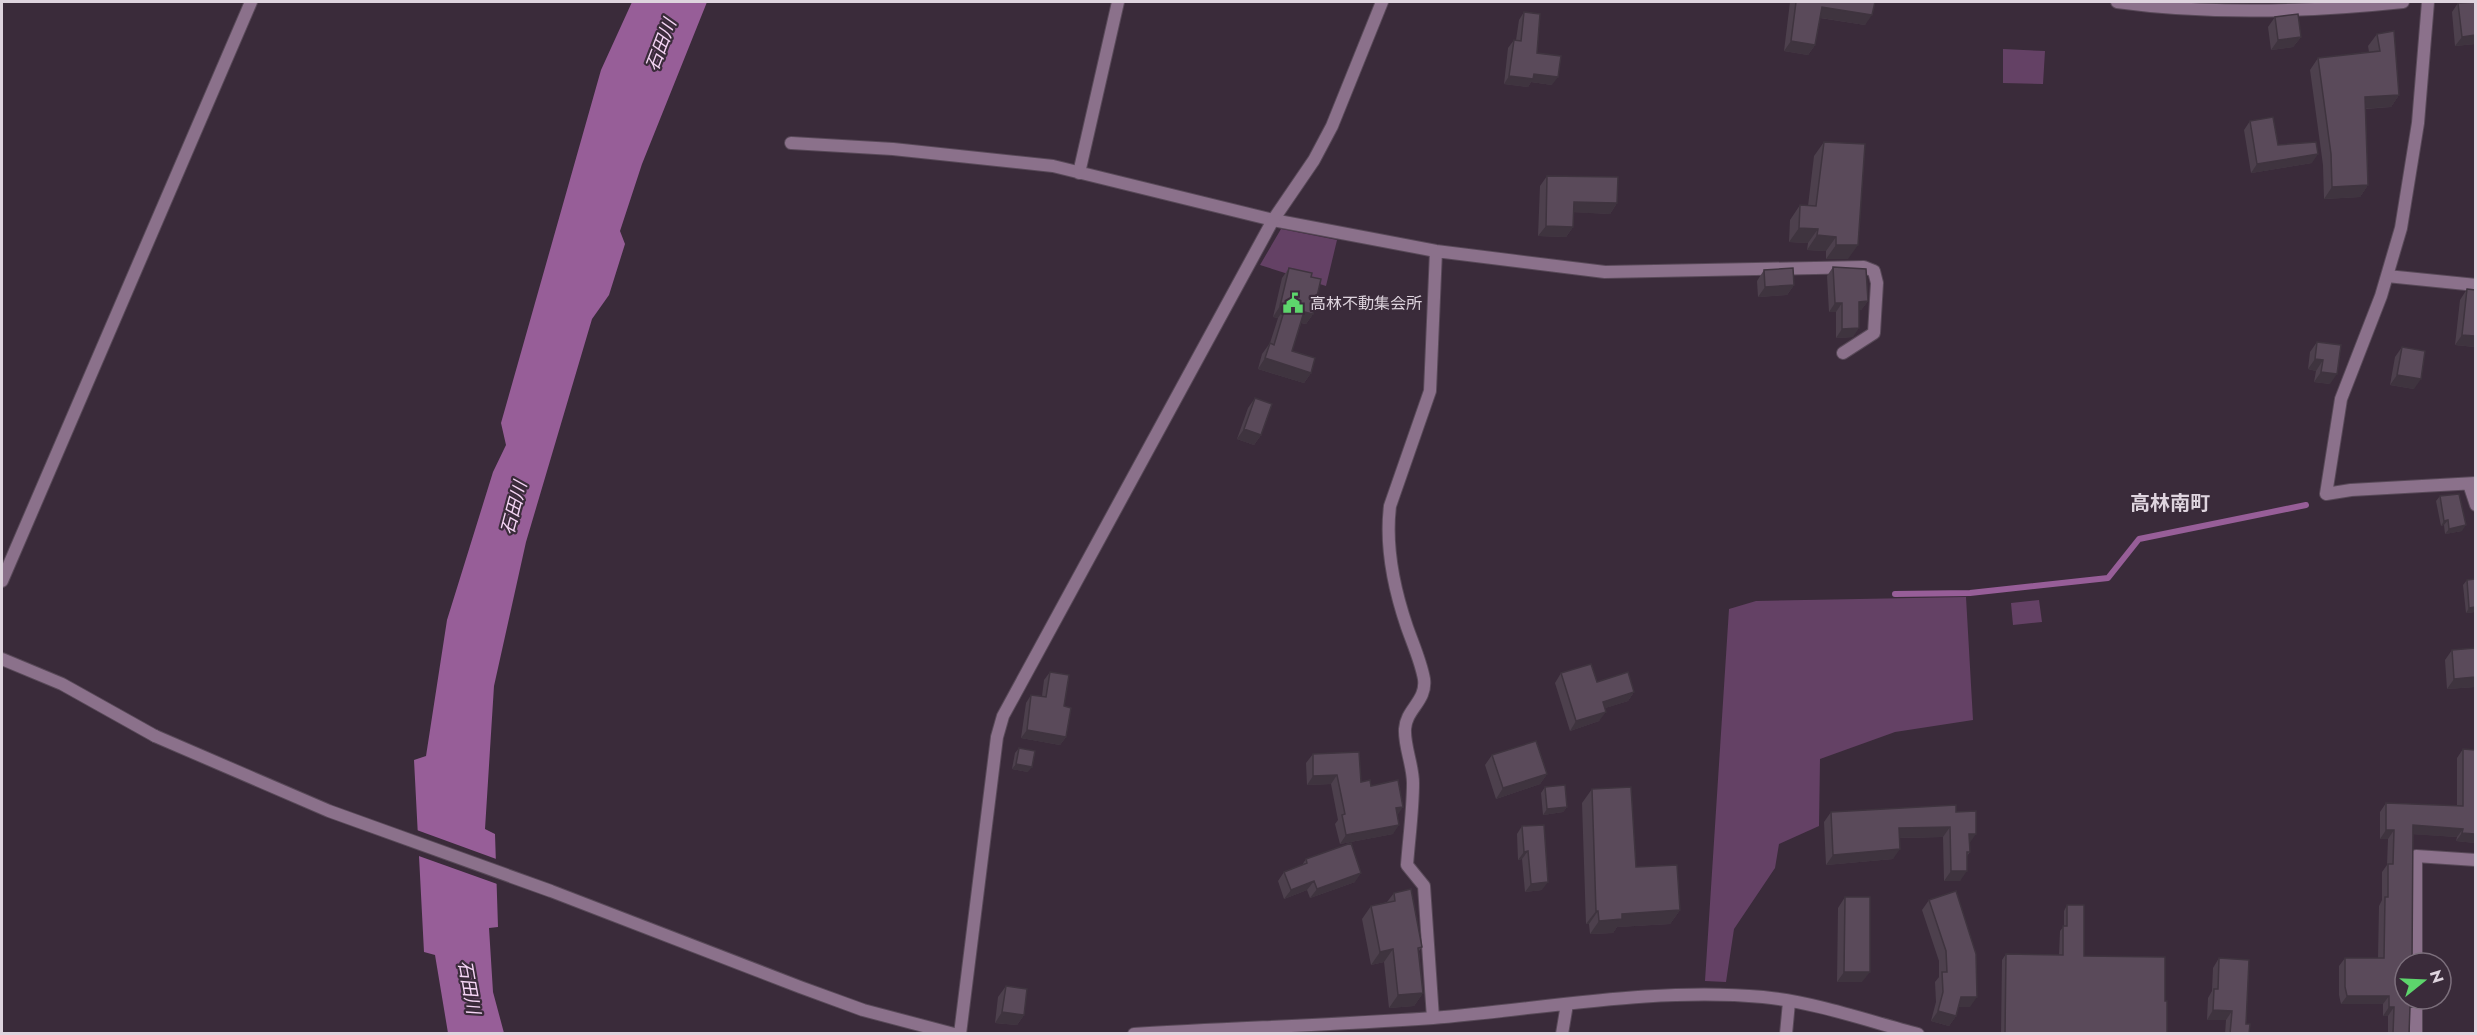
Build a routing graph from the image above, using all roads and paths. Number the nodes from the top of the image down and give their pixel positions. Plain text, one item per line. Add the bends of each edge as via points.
1 (251, 2) edge
2 (1118, 2) edge
3 (1382, 2) edge
4 (2117, 2) edge
5 (2403, 2) edge
6 (2428, 2) edge
7 (791, 143) dead end
8 (1079, 173) junction
9 (1273, 220) junction
10 (1436, 251) junction
11 (2387, 276) junction
12 (2475, 285) edge
13 (1843, 353) dead end
14 (2472, 484) edge
15 (2475, 505) edge
16 (2, 580) edge
17 (2, 659) edge
18 (2475, 860) edge
19 (2416, 951) edge
20 (1790, 1002) junction
21 (1567, 1004) junction
22 (2416, 1011) edge
23 (1433, 1018) junction
24 (1189, 1032) edge
25 (954, 1034) edge
26 (960, 1034) edge
27 (1134, 1034) edge
28 (1562, 1034) edge
29 (1786, 1034) edge
30 (1918, 1034) edge
31 (2416, 1034) edge

1 - 16 street
2 - 8 street
3 - 9 street via 1332,126
4 - 5 street via 2243,10
6 - 11 street via 2418,123 2401,228
7 - 8 street via 1053,166
8 - 9 street
9 - 10 street
9 - 26 street via 1003,716 997,737
10 - 13 street via 1605,272 1864,267 1874,271 1877,283 1874,333
10 - 23 street via 1430,391 1390,506 1388,524 1401,610 1424,677 1425,689 1405,729 1413,781 1407,865 1424,886
11 - 12 street
11 - 14 street via 2341,399 2326,494
14 - 15 street
17 - 25 street via 62,684 155,736 361,823 863,1010
18 - 19 street via 2416,856
20 - 21 street via 1702,995
20 - 29 street
20 - 30 street
21 - 23 street
21 - 28 street
22 - 31 street
23 - 24 street
24 - 27 street

